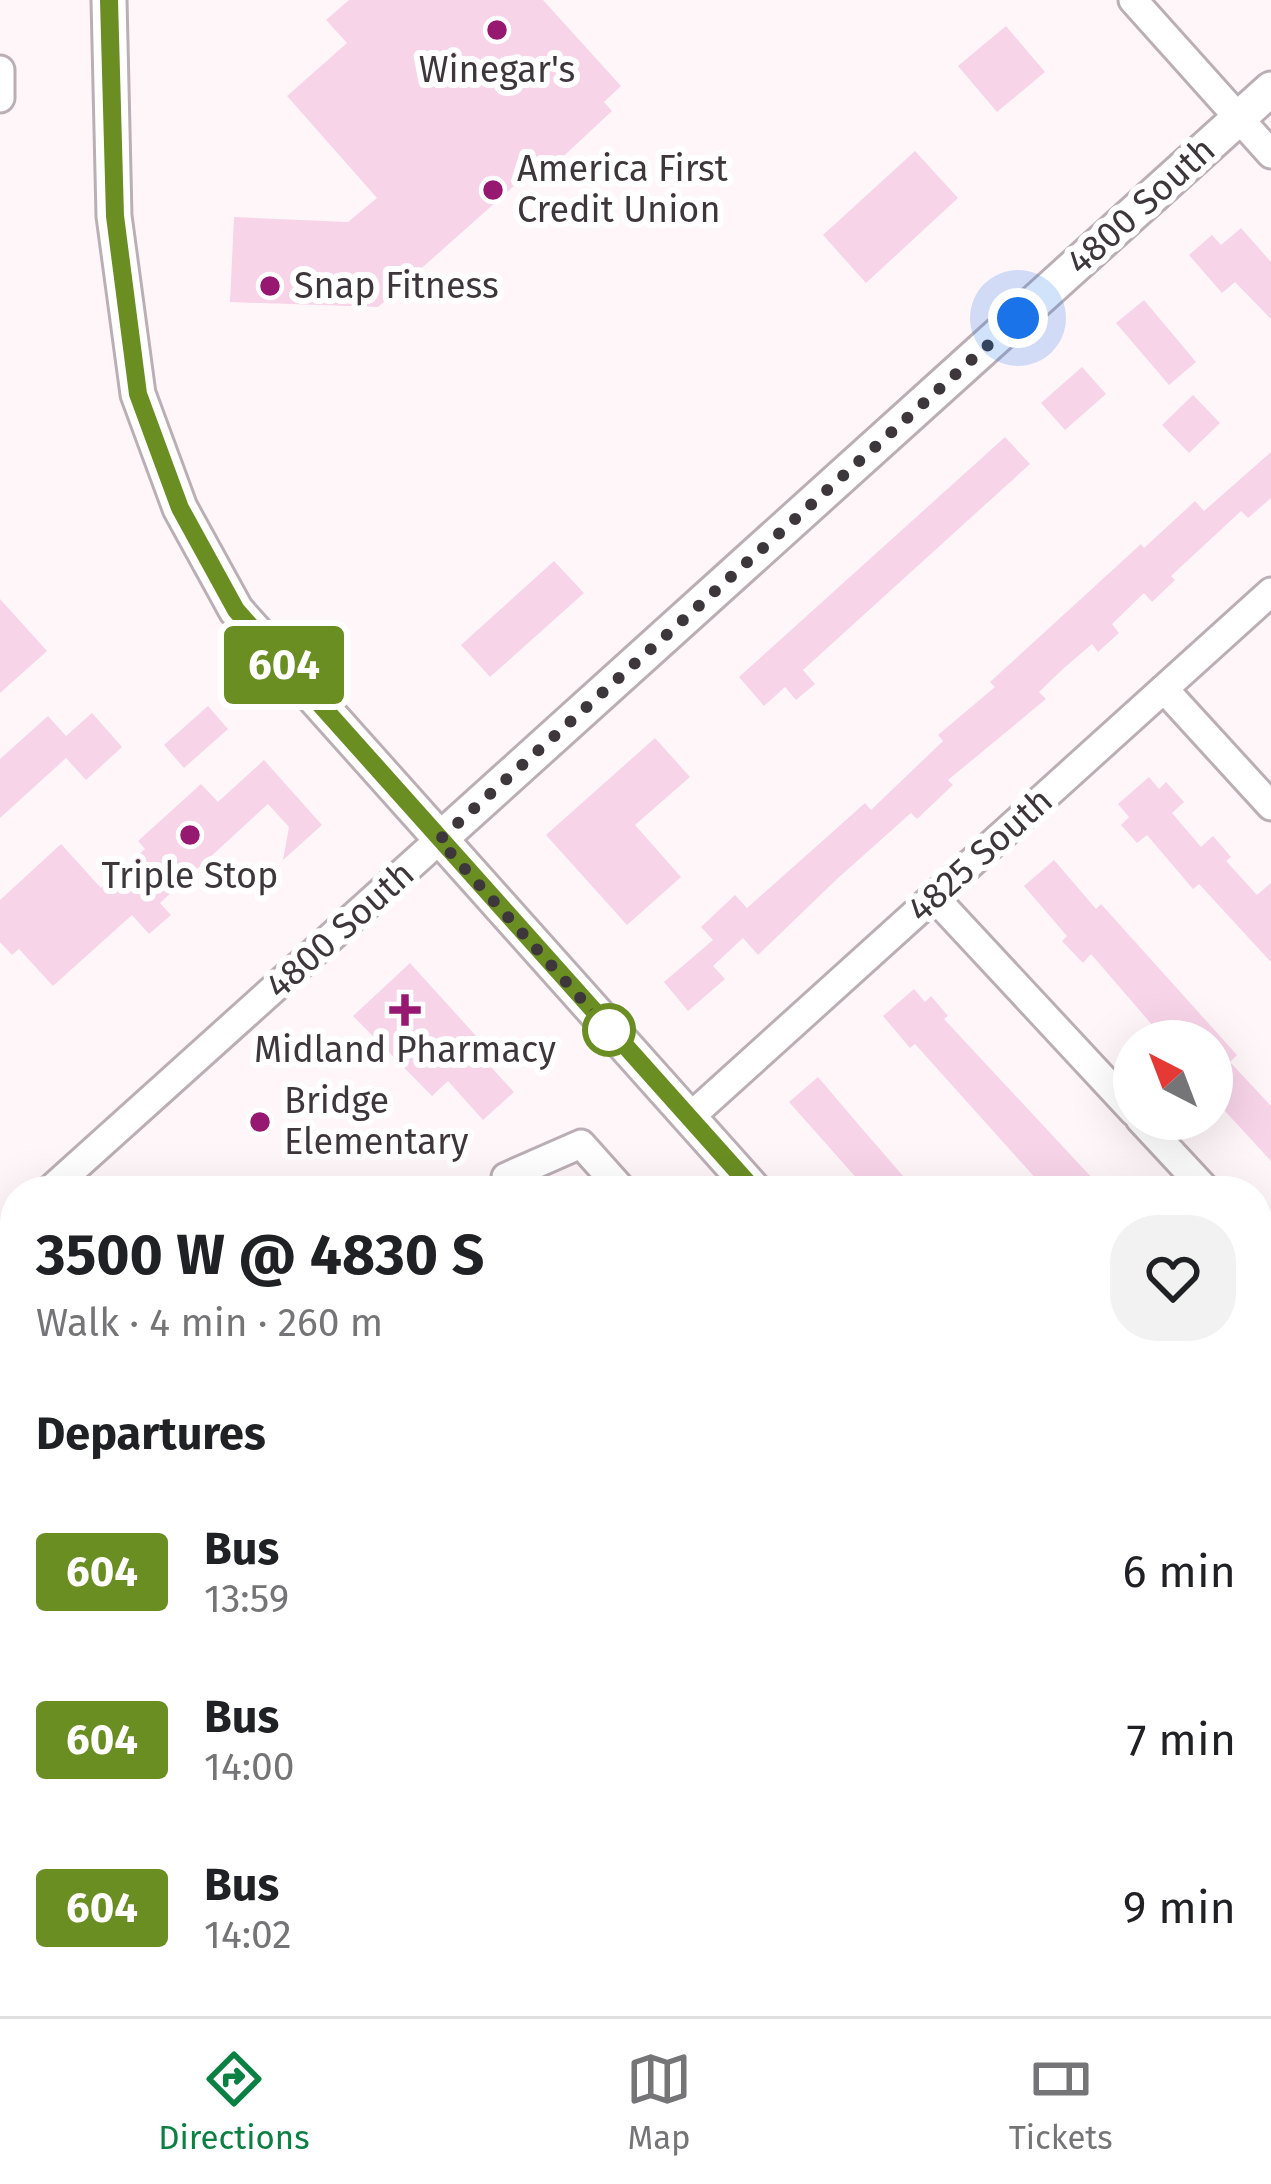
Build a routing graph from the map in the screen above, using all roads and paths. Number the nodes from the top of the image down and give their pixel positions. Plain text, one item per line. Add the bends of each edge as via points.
1 (109, 0) edge
2 (1133, 0) edge
3 (0, 70) edge
4 (1271, 89) edge
5 (0, 98) edge
6 (1238, 118) junction
7 (1271, 154) edge
8 (1271, 592) edge
9 (1164, 689) junction
10 (1271, 806) edge
11 (439, 840) junction
12 (934, 897) junction
13 (1113, 1089) edge
14 (689, 1118) junction
15 (1160, 1140) edge
16 (66, 1176) edge
17 (508, 1176) edge
18 (609, 1176) edge
19 (741, 1176) edge
20 (1193, 1176) edge

1 - 11 main road via 115,216 138,394 180,508 236,610
2 - 6 street
3 - 5 street
4 - 6 main road, 4800 South
6 - 7 street
6 - 11 main road, 4800 South
8 - 9 street, 4825 South
9 - 10 street
9 - 12 street, 4825 South
11 - 14 main road
11 - 16 street, 4800 South
12 - 13 street
12 - 14 street, 4825 South
14 - 19 main road
15 - 20 street
17 - 18 street via 581,1144

